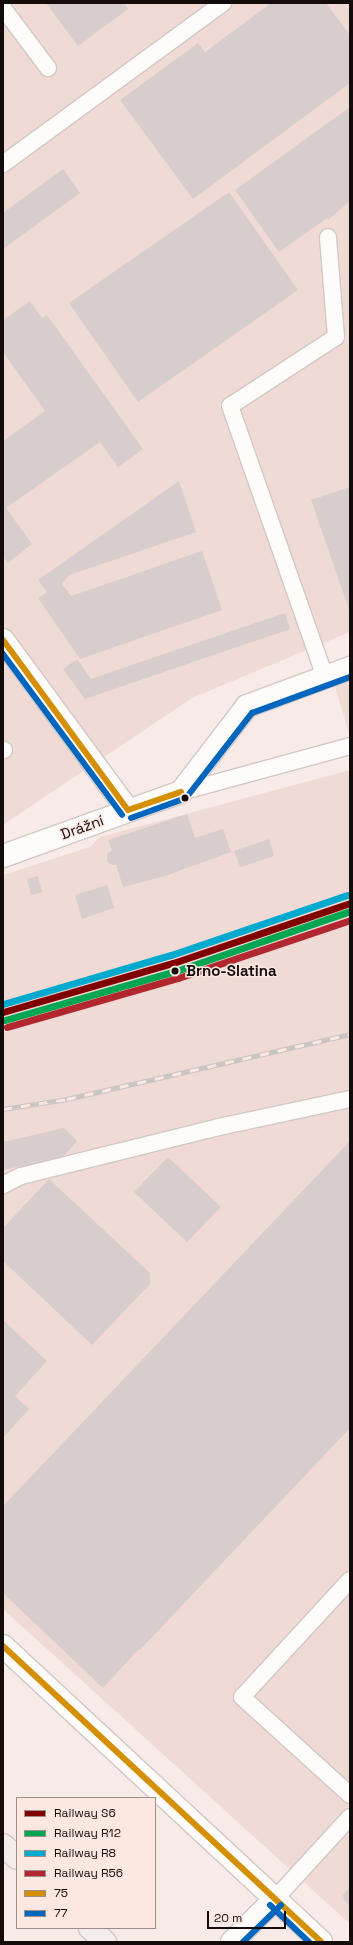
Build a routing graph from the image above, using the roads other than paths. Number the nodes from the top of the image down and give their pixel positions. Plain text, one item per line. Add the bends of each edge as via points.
1 (223, 3) edge
2 (3, 8) edge
3 (48, 68) dead end
4 (3, 164) edge
5 (328, 237) dead end
6 (3, 640) edge
7 (350, 668) edge
8 (325, 677) junction
9 (350, 746) edge
10 (181, 792) junction
11 (128, 810) junction
12 (3, 856) edge
13 (350, 1099) edge
14 (3, 1185) edge
15 (350, 1580) edge
16 (3, 1646) edge
17 (350, 1795) edge
18 (350, 1817) edge
19 (3, 1845) edge
20 (16, 1857) edge
21 (275, 1899) junction
22 (91, 1929) edge
23 (105, 1942) edge
24 (232, 1942) edge
25 (321, 1942) edge

1 - 4 lane
2 - 3 lane
5 - 8 lane via 336,337 230,406
6 - 11 street
7 - 8 street
8 - 10 street via 247,706
9 - 10 lane
10 - 11 street, Drážní
11 - 12 street, Drážní
13 - 14 lane via 219,1127 21,1176
15 - 17 lane via 242,1697
16 - 21 street
18 - 21 lane
19 - 20 street
21 - 24 street
21 - 25 street
22 - 23 street

